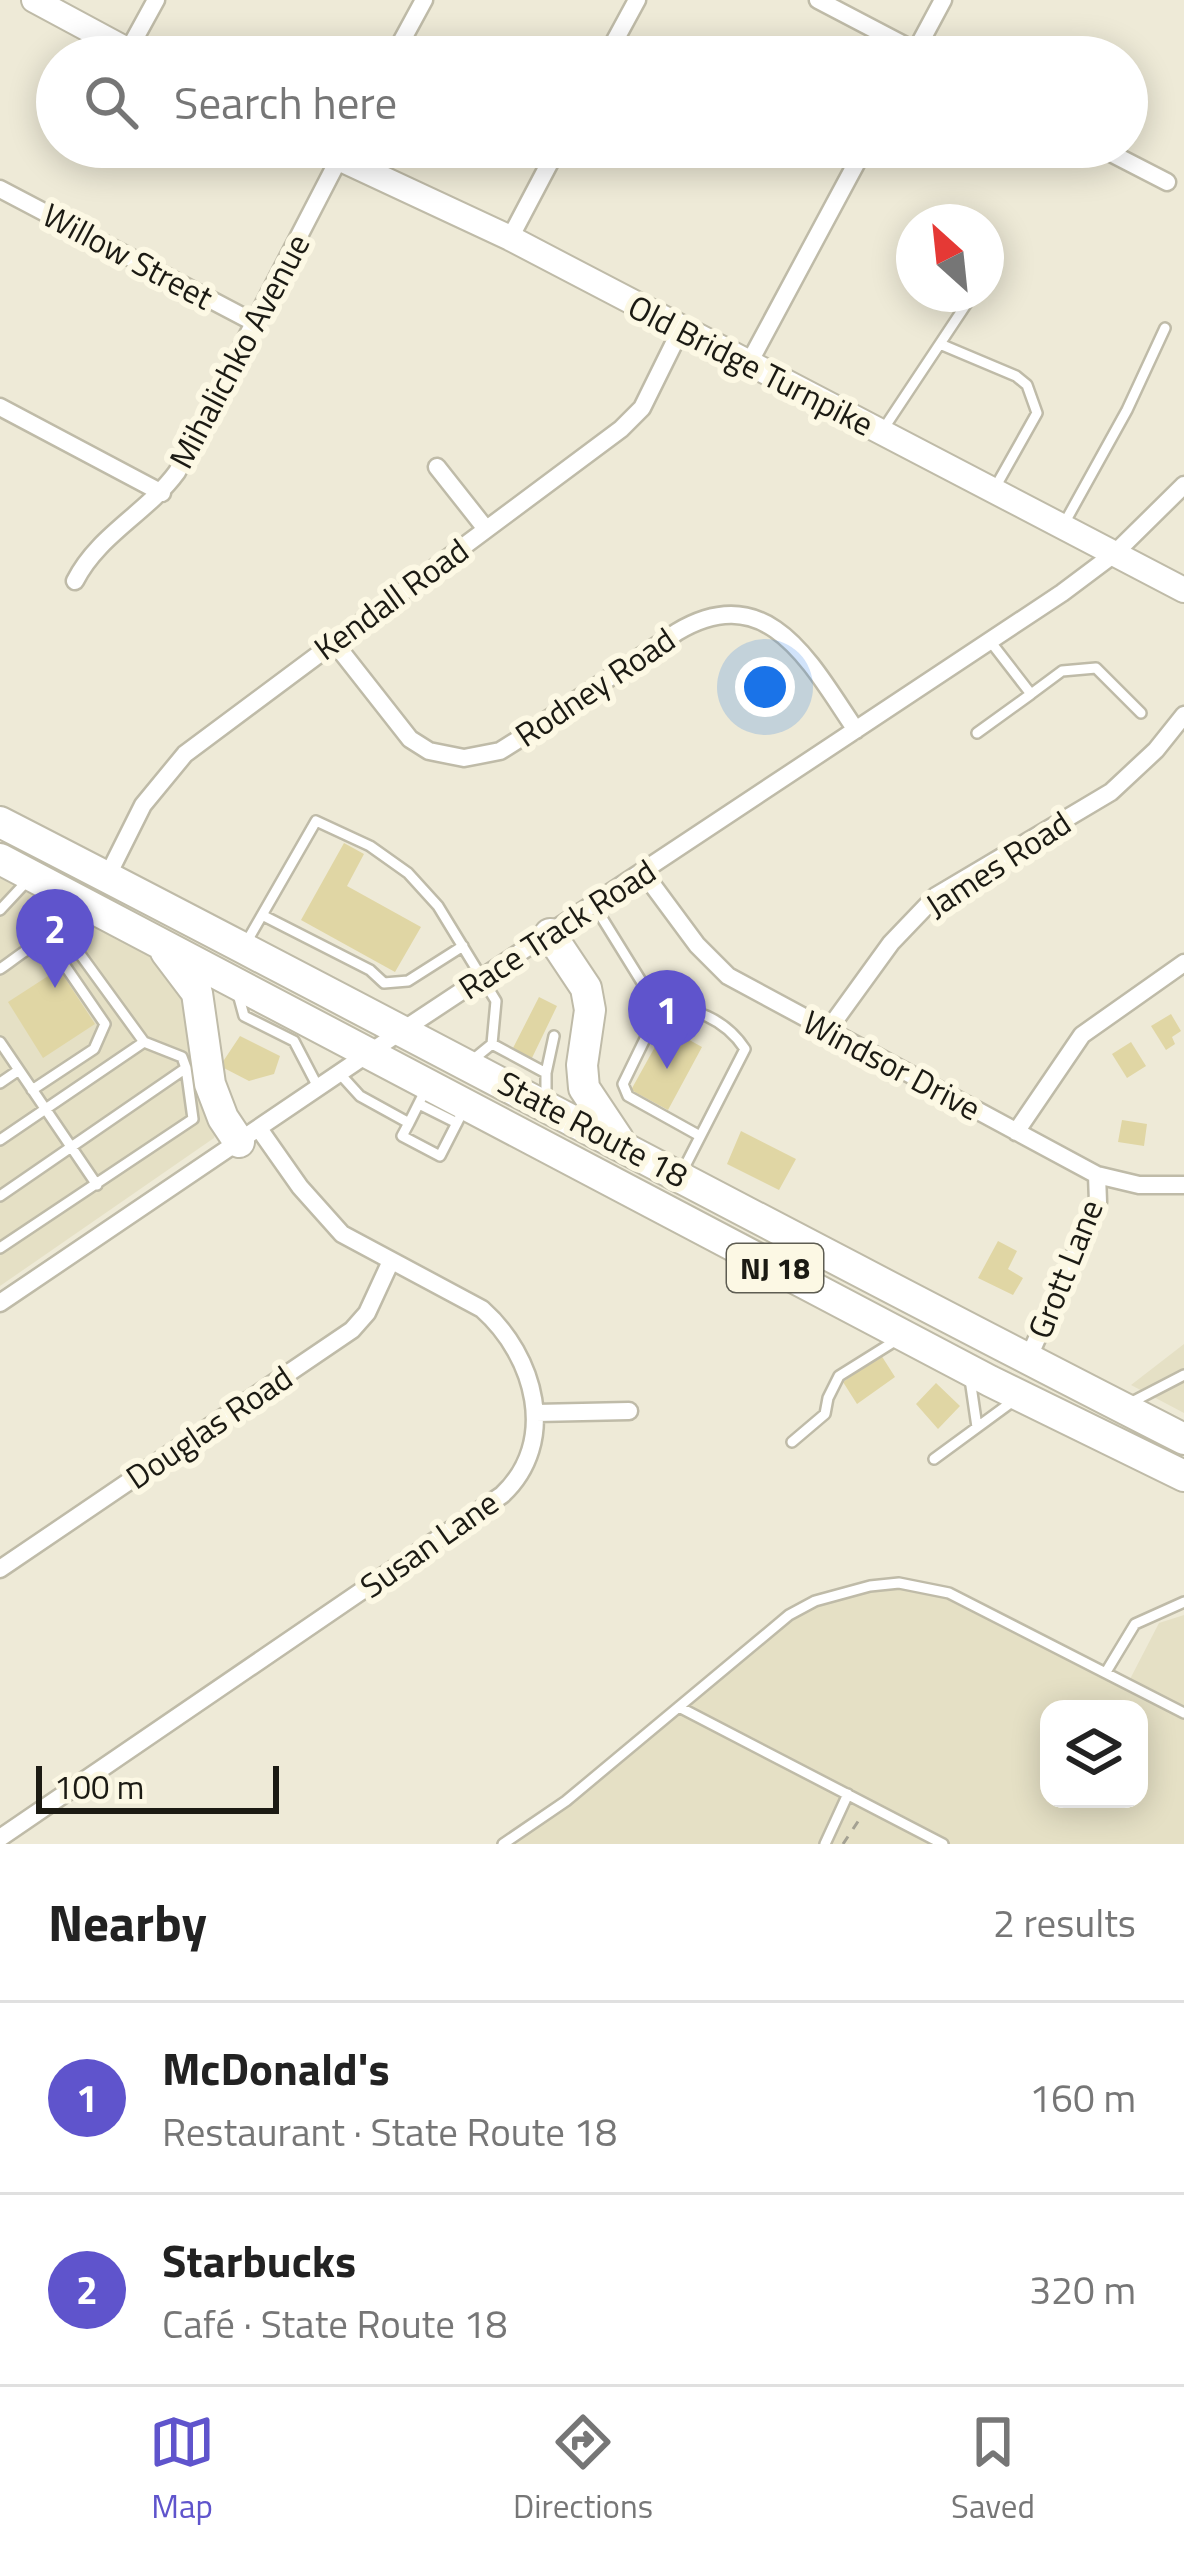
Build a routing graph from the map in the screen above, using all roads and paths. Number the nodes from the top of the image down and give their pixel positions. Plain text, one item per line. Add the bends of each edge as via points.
1 (34, 0) edge
2 (156, 0) edge
3 (424, 0) edge
4 (637, 0) edge
5 (818, 0) edge
6 (943, 0) edge
7 (101, 36) edge
8 (141, 36) edge
9 (404, 36) edge
10 (617, 36) edge
11 (884, 36) edge
12 (927, 36) edge
13 (334, 168) edge
14 (372, 168) edge
15 (547, 168) edge
16 (854, 168) edge
17 (1140, 168) edge
18 (1167, 182) dead end
19 (0, 189) edge
20 (510, 238) junction
21 (961, 312) edge
22 (255, 323) junction
23 (680, 328) junction
24 (1166, 328) dead end
25 (940, 344) junction
26 (749, 363) junction
27 (0, 406) edge
28 (881, 432) junction
29 (437, 467) dead end
30 (1184, 485) edge
31 (993, 491) junction
32 (162, 493) junction
33 (1062, 527) junction
34 (486, 529) junction
35 (1114, 554) junction
36 (75, 581) dead end
37 (1184, 590) edge
38 (333, 641) junction
39 (991, 641) junction
40 (1030, 694) junction
41 (1141, 713) dead end
42 (1184, 715) edge
43 (856, 730) junction
44 (977, 734) dead end
45 (0, 822) edge
46 (0, 859) edge
47 (643, 872) junction
48 (32, 876) junction
49 (106, 877) junction
50 (594, 905) junction
51 (0, 910) edge
52 (262, 915) junction
53 (550, 934) junction
54 (46, 938) junction
55 (159, 943) junction
56 (463, 946) junction
57 (243, 947) junction
58 (1184, 963) edge
59 (0, 969) edge
60 (484, 978) junction
61 (236, 983) junction
62 (384, 983) junction
63 (367, 1010) junction
64 (658, 1010) junction
65 (403, 1030) junction
66 (828, 1030) junction
67 (308, 1035) junction
68 (554, 1036) dead end
69 (0, 1042) edge
70 (144, 1042) junction
71 (370, 1053) junction
72 (480, 1054) junction
73 (186, 1068) junction
74 (19, 1070) junction
75 (340, 1074) junction
76 (0, 1083) edge
77 (319, 1089) junction
78 (546, 1089) junction
79 (32, 1090) junction
80 (424, 1094) junction
81 (45, 1109) junction
82 (462, 1114) junction
83 (409, 1123) junction
84 (1016, 1132) junction
85 (250, 1136) junction
86 (700, 1136) junction
87 (0, 1140) edge
88 (622, 1144) junction
89 (70, 1148) junction
90 (680, 1175) junction
91 (1097, 1175) junction
92 (97, 1185) junction
93 (1184, 1185) edge
94 (0, 1196) edge
95 (0, 1248) edge
96 (391, 1261) junction
97 (0, 1303) edge
98 (905, 1337) junction
99 (1028, 1361) junction
100 (969, 1370) junction
101 (1184, 1375) edge
102 (1020, 1396) junction
103 (1118, 1406) junction
104 (629, 1411) dead end
105 (536, 1413) junction
106 (977, 1427) junction
107 (1184, 1439) edge
108 (792, 1442) dead end
109 (934, 1459) dead end
110 (1184, 1476) edge
111 (0, 1569) edge
112 (1184, 1602) edge
113 (1106, 1672) junction
114 (679, 1707) junction
115 (1184, 1713) edge
116 (848, 1794) junction
117 (863, 1816) dead end
118 (0, 1838) edge
119 (503, 1844) edge
120 (825, 1844) edge
121 (843, 1844) edge
122 (943, 1844) edge

1 - 7 street
2 - 8 street
3 - 9 street
4 - 10 street
5 - 11 street
6 - 12 street
13 - 22 street, Mihalichko Avenue
14 - 20 street, Old Bridge Turnpike
15 - 20 street
16 - 26 street
17 - 18 street
19 - 22 street, Willow Street
20 - 23 street, Old Bridge Turnpike
21 - 25 lane
22 - 32 street, Mihalichko Avenue
23 - 26 street, Old Bridge Turnpike
23 - 34 street, Kendall Road via 642,409
24 - 33 lane
25 - 28 lane
25 - 31 lane via 1027,385 1037,413
26 - 28 street, Old Bridge Turnpike
27 - 32 street
28 - 31 street, Old Bridge Turnpike
29 - 34 street
30 - 35 street, Race Track Road
31 - 33 street, Old Bridge Turnpike
32 - 36 street, Mihalichko Avenue via 95,549
33 - 35 street, Old Bridge Turnpike
34 - 38 street, Kendall Road
35 - 37 street, Old Bridge Turnpike
35 - 39 street, Race Track Road
38 - 43 street, Rodney Road via 410,740 446,756 500,751 691,623 727,614 763,621 794,641
38 - 49 street, Kendall Road via 185,754 142,805
39 - 40 lane
39 - 43 street, Race Track Road
40 - 41 lane via 1062,671 1096,668
40 - 44 lane
42 - 66 street, James Road via 1111,792 936,896
43 - 47 street, Race Track Road
45 - 49 highway, State Route 18 / NJ 18
46 - 48 highway, State Route 18 / NJ 18
47 - 50 street, Race Track Road
47 - 66 street, Windsor Drive via 728,976
48 - 51 lane
48 - 55 highway, State Route 18 / NJ 18
49 - 57 highway, State Route 18 / NJ 18
50 - 53 street, Race Track Road
50 - 64 lane
52 - 56 lane via 316,821 408,873
52 - 57 lane
52 - 62 lane
53 - 60 street, Race Track Road
53 - 88 highway via 586,988 584,1088
54 - 59 lane
54 - 70 lane via 72,943
54 - 79 lane via 105,1024 94,1049
55 - 61 highway, State Route 18 / NJ 18
55 - 85 highway via 197,993 223,1118
56 - 60 lane
56 - 62 lane via 408,981
57 - 63 highway, State Route 18 / NJ 18
58 - 84 street via 1082,1035
60 - 65 street, Race Track Road
60 - 72 lane via 496,1000
61 - 67 highway, State Route 18 / NJ 18
61 - 67 lane via 244,1016
62 - 63 lane
63 - 65 highway, State Route 18 / NJ 18
64 - 86 lane via 623,1084 628,1096
64 - 86 lane via 679,1006 706,1015 745,1049
65 - 71 street, Race Track Road
65 - 72 highway, State Route 18 / NJ 18
66 - 84 street, Windsor Drive
67 - 71 highway, State Route 18 / NJ 18
67 - 77 lane
68 - 78 lane
69 - 74 lane
70 - 73 lane via 182,1057
70 - 81 lane
71 - 75 street, Race Track Road
71 - 80 highway, State Route 18 / NJ 18
72 - 78 highway, State Route 18 / NJ 18
73 - 89 lane
73 - 92 lane via 193,1119
74 - 76 lane
74 - 79 lane
75 - 77 street, Race Track Road
75 - 83 lane via 360,1096
77 - 85 street, Race Track Road
78 - 88 highway, State Route 18 / NJ 18
79 - 81 lane
80 - 82 highway, State Route 18 / NJ 18
80 - 83 lane
81 - 87 lane
81 - 89 lane
82 - 83 lane via 440,1156 402,1136
82 - 98 highway, State Route 18 / NJ 18
84 - 91 street, Windsor Drive
85 - 96 street via 342,1234
85 - 97 street, Race Track Road
86 - 90 lane
88 - 90 highway, State Route 18 / NJ 18
89 - 92 lane
89 - 94 lane
90 - 99 highway, State Route 18 / NJ 18
91 - 93 street, Windsor Drive
91 - 99 street, Grott Lane via 1098,1202
92 - 95 lane
96 - 105 street via 498,1323
96 - 111 street, Douglas Road via 352,1330
98 - 100 highway, State Route 18 / NJ 18
98 - 108 lane via 839,1376 825,1414
99 - 103 highway, State Route 18 / NJ 18
100 - 102 highway, State Route 18 / NJ 18
100 - 106 lane
101 - 103 lane
102 - 106 lane
102 - 110 highway, State Route 18 / NJ 18
103 - 107 highway, State Route 18 / NJ 18
104 - 105 street
105 - 118 street, Susan Lane via 533,1448 502,1495
106 - 109 lane
112 - 113 lane via 1135,1624
113 - 114 lane via 959,1596 899,1582 843,1592 789,1615
113 - 115 lane
114 - 116 lane
114 - 119 lane
116 - 120 lane
116 - 122 lane
117 - 121 path

